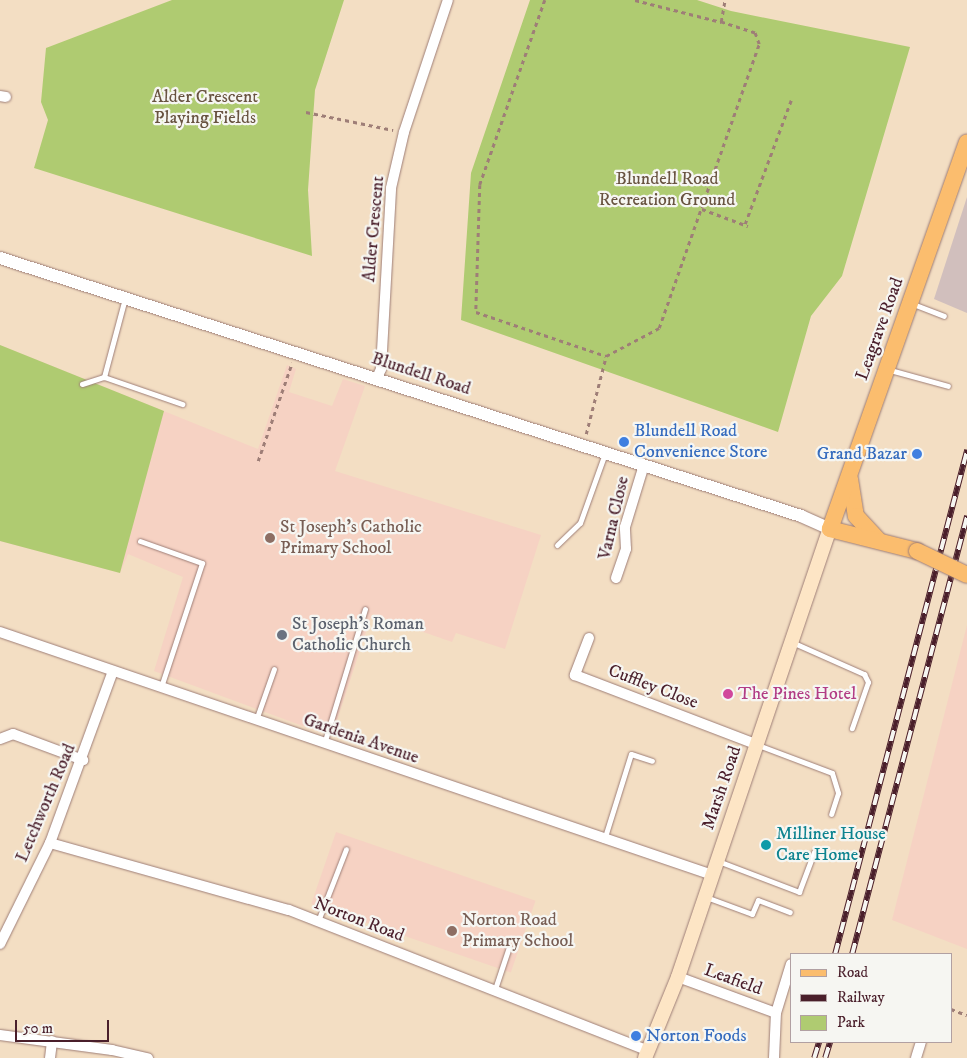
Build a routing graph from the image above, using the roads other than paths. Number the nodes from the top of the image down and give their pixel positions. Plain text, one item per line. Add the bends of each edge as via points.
1 (448, 0) edge
2 (967, 143) edge
3 (0, 258) edge
4 (125, 298) junction
5 (910, 303) junction
6 (944, 316) dead end
7 (887, 369) junction
8 (104, 377) junction
9 (377, 378) junction
10 (82, 384) dead end
11 (948, 386) dead end
12 (182, 404) dead end
13 (605, 453) junction
14 (644, 466) junction
15 (850, 474) junction
16 (830, 529) junction
17 (140, 541) dead end
18 (880, 541) junction
19 (557, 545) dead end
20 (967, 575) edge
21 (616, 578) dead end
22 (365, 609) dead end
23 (0, 632) edge
24 (589, 638) dead end
25 (791, 642) junction
26 (274, 669) dead end
27 (113, 671) junction
28 (161, 688) junction
29 (256, 721) junction
30 (852, 728) dead end
31 (1, 738) edge
32 (324, 744) junction
33 (756, 744) junction
34 (83, 760) junction
35 (652, 761) dead end
36 (831, 814) dead end
37 (604, 840) junction
38 (50, 843) junction
39 (346, 849) dead end
40 (814, 852) dead end
41 (717, 860) junction
42 (712, 876) junction
43 (705, 897) junction
44 (790, 912) dead end
45 (318, 922) junction
46 (0, 944) edge
47 (509, 947) dead end
48 (790, 967) edge
49 (678, 977) junction
50 (495, 989) junction
51 (776, 1013) junction
52 (0, 1035) edge
53 (52, 1041) junction
54 (922, 1043) edge
55 (647, 1055) edge
56 (50, 1058) edge
57 (148, 1058) edge
58 (774, 1058) edge
59 (916, 1058) edge

1 - 9 street, Alder Crescent via 404,132 391,188 381,368
2 - 5 main road, Leagrave Road
3 - 4 street, Blundell Road
4 - 8 lane
4 - 9 street, Blundell Road
5 - 6 lane
5 - 7 main road, Leagrave Road
7 - 11 lane
7 - 15 main road, Leagrave Road
8 - 10 lane
8 - 12 lane
9 - 13 street, Blundell Road
13 - 14 street, Blundell Road
13 - 19 lane via 580,523
14 - 16 street, Blundell Road via 802,516
14 - 21 street, Varna Close via 625,527 626,549
15 - 16 main road, Leagrave Road
15 - 18 main road via 856,516
16 - 18 main road
16 - 25 main road, Marsh Road
17 - 28 lane via 202,563
18 - 20 main road, bridge via 917,551
22 - 32 lane
23 - 27 street, Gardenia Avenue
24 - 33 street, Cuffley Close via 575,675
25 - 30 lane via 864,674 868,682
25 - 33 main road, Marsh Road
26 - 29 lane
27 - 28 street, Gardenia Avenue
27 - 34 street, Letchworth Road
28 - 29 street, Gardenia Avenue
29 - 32 street, Gardenia Avenue
31 - 34 street via 14,734
32 - 37 street, Gardenia Avenue
33 - 36 lane via 832,773 838,792
33 - 41 main road, Marsh Road
34 - 38 street, Letchworth Road
35 - 37 lane via 631,754
37 - 42 street, Gardenia Avenue
38 - 45 street, Norton Road via 289,910
38 - 46 street, Letchworth Road
39 - 45 lane
40 - 41 lane via 799,892
41 - 42 main road, Marsh Road
42 - 43 main road, Marsh Road
43 - 44 lane via 752,914 758,900
43 - 49 main road, Marsh Road
45 - 50 street, Norton Road
47 - 50 lane
48 - 51 street, Leafield
49 - 51 street, Leafield
49 - 55 main road, Marsh Road
50 - 55 street, Norton Road
51 - 58 street, Leafield
52 - 53 street
53 - 56 street
53 - 57 street
54 - 59 street

